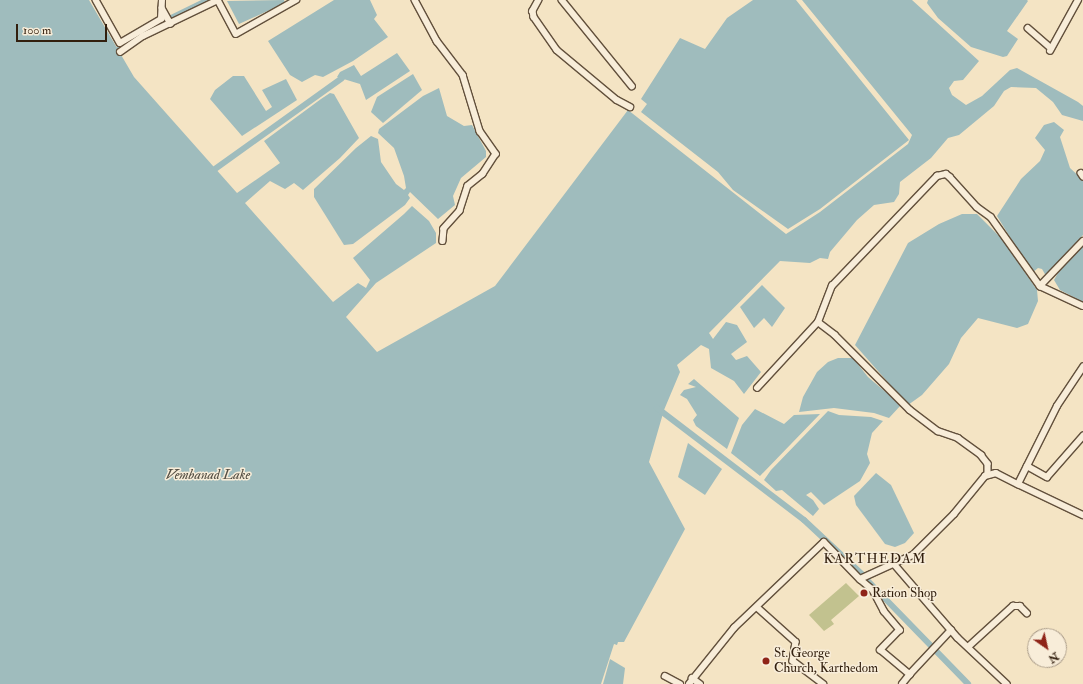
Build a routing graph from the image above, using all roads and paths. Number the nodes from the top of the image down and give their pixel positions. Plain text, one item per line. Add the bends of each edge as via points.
1 (96, 0) edge
2 (162, 0) edge
3 (296, 0) edge
4 (415, 0) edge
5 (539, 0) edge
6 (562, 0) edge
7 (1078, 0) edge
8 (162, 7) junction
9 (171, 23) junction
10 (1028, 28) dead end
11 (120, 52) dead end
12 (632, 86) dead end
13 (630, 107) dead end
14 (443, 241) dead end
15 (1083, 241) edge
16 (1040, 286) junction
17 (1083, 306) edge
18 (818, 322) junction
19 (1083, 367) edge
20 (757, 388) dead end
21 (1083, 436) edge
22 (1027, 466) junction
23 (988, 475) junction
24 (1018, 484) junction
25 (1083, 515) edge
26 (895, 565) junction
27 (860, 579) junction
28 (757, 607) junction
29 (1027, 613) dead end
30 (952, 630) junction
31 (968, 647) junction
32 (910, 674) junction
33 (666, 676) dead end
34 (692, 678) junction
35 (680, 684) edge
36 (689, 684) edge
37 (700, 684) edge
38 (824, 684) edge
39 (902, 684) edge
40 (1007, 684) edge

1 - 8 street via 120,43 161,19
2 - 8 street
3 - 9 street via 236,34 218,0
4 - 14 street via 437,41 463,75 480,131 496,154 482,174 468,186 460,211 444,229
5 - 13 street via 533,11 534,17 557,50 617,100
6 - 12 street
7 - 10 street via 1050,50
8 - 9 street
9 - 11 street via 143,36
15 - 16 street
16 - 17 street
16 - 18 street via 991,217 977,207 946,174 937,176 832,286
18 - 20 street
18 - 23 street via 835,335 910,410 938,431 958,438 981,455 988,464
19 - 22 street via 1057,406
21 - 22 street via 1047,477
22 - 24 street
23 - 24 street via 996,473
23 - 26 street via 926,544 914,555
24 - 25 street
26 - 27 street
26 - 30 street
27 - 28 street via 824,542
27 - 32 street via 873,590 884,611 900,630 882,650
28 - 34 street via 734,628
28 - 38 street via 796,642 793,661
29 - 31 street via 1020,606 1013,606
30 - 31 street
30 - 32 street
31 - 40 street
32 - 39 street
33 - 35 street
34 - 36 street
34 - 37 street

